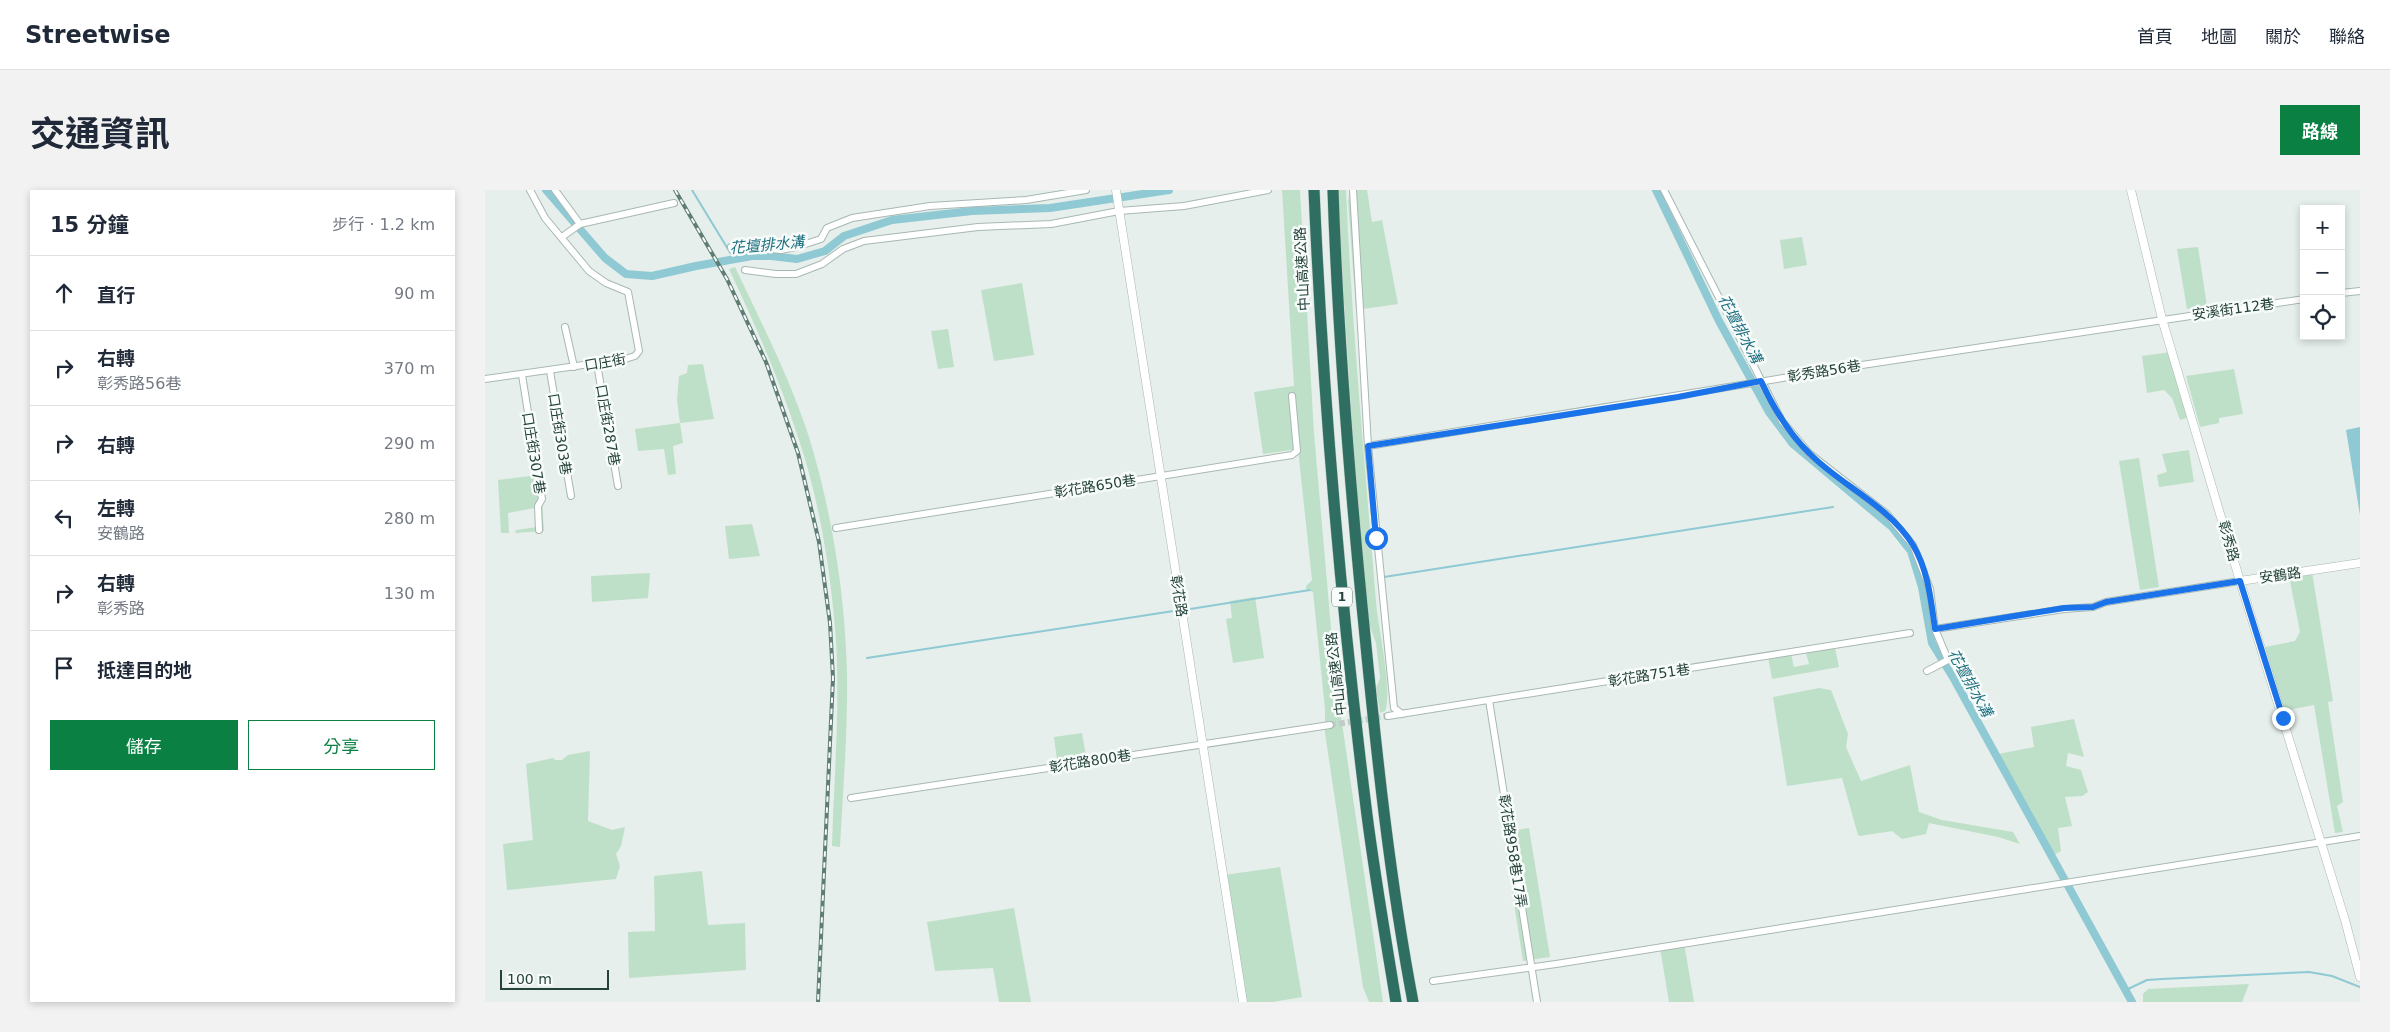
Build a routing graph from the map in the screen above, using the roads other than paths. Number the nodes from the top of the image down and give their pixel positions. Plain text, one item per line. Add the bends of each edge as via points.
1 (530, 190) edge
2 (555, 190) edge
3 (1086, 190) edge
4 (1268, 190) edge
5 (1314, 190) edge
6 (1333, 190) edge
7 (1353, 190) edge
8 (1664, 190) edge
9 (2131, 190) edge
10 (1116, 191) edge
11 (674, 203) dead end
12 (1119, 208) junction
13 (578, 225) junction
14 (564, 236) junction
15 (731, 247) dead end
16 (745, 270) dead end
17 (2360, 290) edge
18 (2345, 292) edge
19 (2300, 300) edge
20 (2163, 319) junction
21 (565, 327) dead end
22 (597, 364) junction
23 (574, 367) junction
24 (550, 371) junction
25 (522, 375) junction
26 (485, 379) edge
27 (1761, 381) junction
28 (1292, 396) dead end
29 (1368, 446) junction
30 (1161, 475) junction
31 (618, 486) dead end
32 (571, 496) dead end
33 (836, 528) dead end
34 (539, 530) dead end
35 (2360, 563) edge
36 (2240, 581) junction
37 (1935, 629) junction
38 (1910, 633) dead end
39 (1927, 672) dead end
40 (1489, 700) junction
41 (1402, 714) junction
42 (1388, 716) tunnel mouth
43 (1330, 725) tunnel mouth
44 (1203, 744) junction
45 (851, 798) dead end
46 (2360, 836) edge
47 (2322, 842) junction
48 (1531, 968) junction
49 (2360, 977) edge
50 (1433, 981) dead end
51 (1243, 1002) edge
52 (1396, 1002) edge
53 (1413, 1002) edge
54 (1537, 1002) edge

1 - 14 street, 口庄街 via 545,218
2 - 13 street
3 - 15 street via 1026,200 930,206 852,218 827,228 821,239 781,250
4 - 12 street via 1185,206
5 - 52 highway, 中山高速公路 / 1 via 1322,357 1345,625 1367,817
6 - 53 highway, 1 via 1337,314 1357,557 1389,850
7 - 29 street
8 - 27 street
9 - 20 street, 彰秀路
10 - 12 street, 彰花路
11 - 13 street
12 - 16 street via 1051,224 978,227 864,241 796,274
12 - 30 street, 彰花路
13 - 14 street
14 - 22 street, 口庄街 via 589,271 606,283 628,292 639,351 635,356
17 - 18 street
19 - 20 street, 安溪街112巷
20 - 27 street, 彰秀路56巷
20 - 36 street, 彰秀路
21 - 23 street
22 - 23 street, 口庄街
22 - 31 street, 口庄街287巷
23 - 24 street, 口庄街
24 - 25 street, 口庄街
24 - 32 street, 口庄街303巷
25 - 26 street, 口庄街
25 - 34 street, 口庄街307巷 via 542,499 538,506
27 - 29 street, 彰秀路56巷
27 - 37 street via 1782,420 1809,454 1887,514 1913,545 1930,589
28 - 30 street, 彰花路650巷 via 1297,451 1293,455
29 - 41 street via 1394,708
30 - 33 street, 彰花路650巷
30 - 44 street, 彰花路
35 - 36 street, 安鶴路
36 - 37 street, 安鶴路 via 2106,602 2093,607 2064,608
36 - 47 street, 彰秀路
37 - 39 street via 1948,660
38 - 40 street, 彰花路751巷
40 - 41 street, 彰花路751巷
40 - 48 street, 彰花路958巷17弄
41 - 42 street, 彰花路751巷
43 - 44 street, 彰花路800巷
44 - 45 street, 彰花路800巷
44 - 51 street, 彰花路
46 - 47 street
47 - 48 street
47 - 49 street, 彰秀路
48 - 50 street
48 - 54 street, 彰花路958巷17弄

